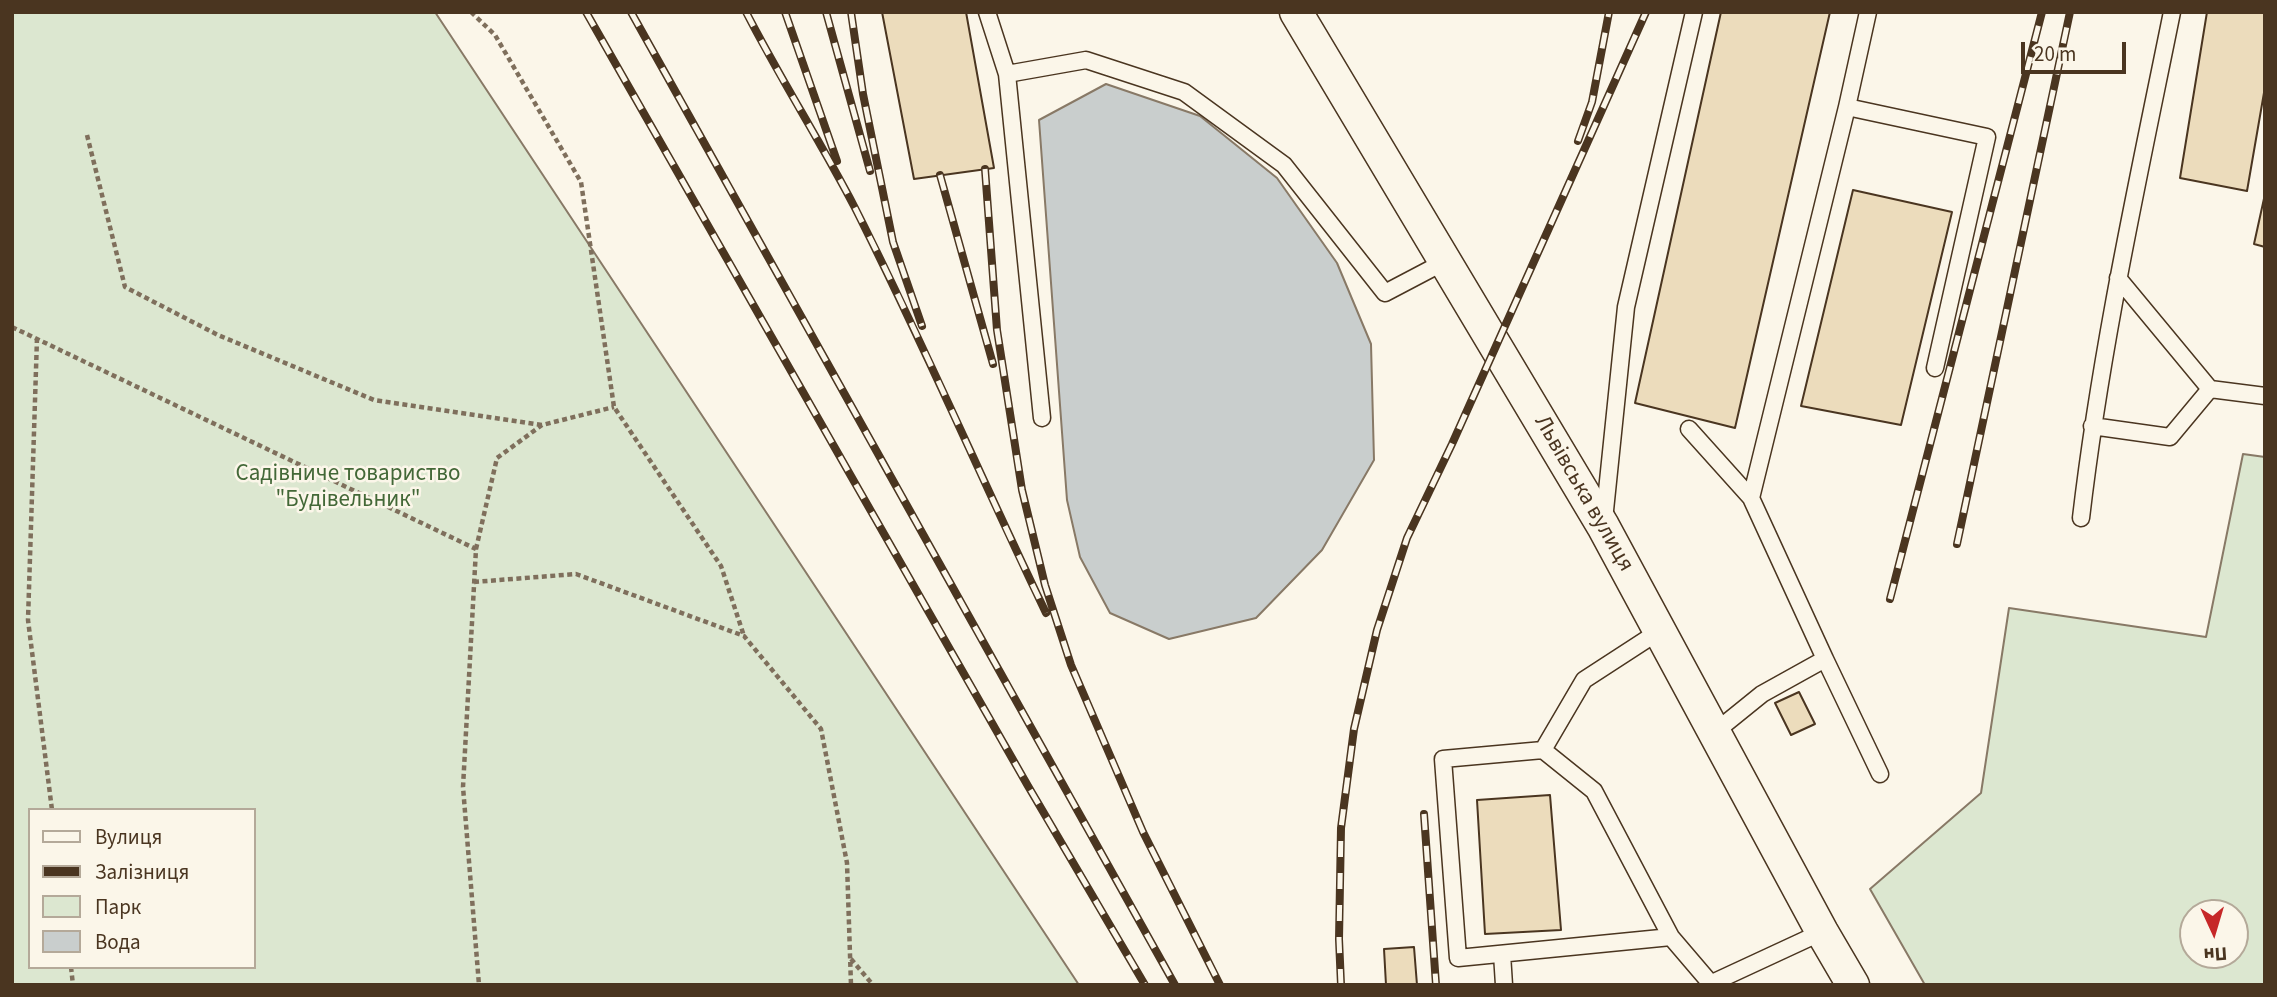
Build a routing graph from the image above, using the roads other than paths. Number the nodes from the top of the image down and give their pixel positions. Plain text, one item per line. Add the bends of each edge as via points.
1 (987, 12) edge
2 (1296, 12) edge
3 (1694, 12) edge
4 (1868, 12) edge
5 (2172, 12) edge
6 (1007, 74) junction
7 (1847, 107) junction
8 (1444, 262) junction
9 (2118, 278) junction
10 (1935, 368) dead end
11 (2210, 389) junction
12 (2265, 396) edge
13 (1042, 418) dead end
14 (2092, 426) junction
15 (1689, 429) dead end
16 (1751, 498) junction
17 (2081, 517) dead end
18 (1604, 526) junction
19 (1661, 631) junction
20 (1825, 659) junction
21 (1715, 732) junction
22 (1543, 750) junction
23 (1880, 774) dead end
24 (1822, 932) junction
25 (1671, 937) junction
26 (1502, 954) junction
27 (1712, 984) edge
28 (1504, 985) edge
29 (1853, 985) edge

1 - 6 lane
2 - 8 street, Львівська вулиця
3 - 18 lane via 1626,307
4 - 7 lane
5 - 9 lane
6 - 8 lane via 1086,60 1184,92 1284,165 1385,293
6 - 13 lane
7 - 10 lane via 1987,137
7 - 16 lane
8 - 18 street, Львівська вулиця
9 - 11 lane
9 - 14 lane
11 - 12 lane
11 - 14 lane via 2170,437
14 - 17 lane
15 - 16 lane
16 - 20 lane
18 - 19 street, Львівська вулиця
19 - 21 street, Львівська вулиця
19 - 22 lane via 1584,680
20 - 21 lane via 1762,694
20 - 23 lane
21 - 24 street, Львівська вулиця
22 - 25 lane via 1594,791
22 - 26 lane via 1443,759 1458,958
24 - 27 lane
24 - 29 street, Львівська вулиця
25 - 26 lane
25 - 27 lane
26 - 28 lane

